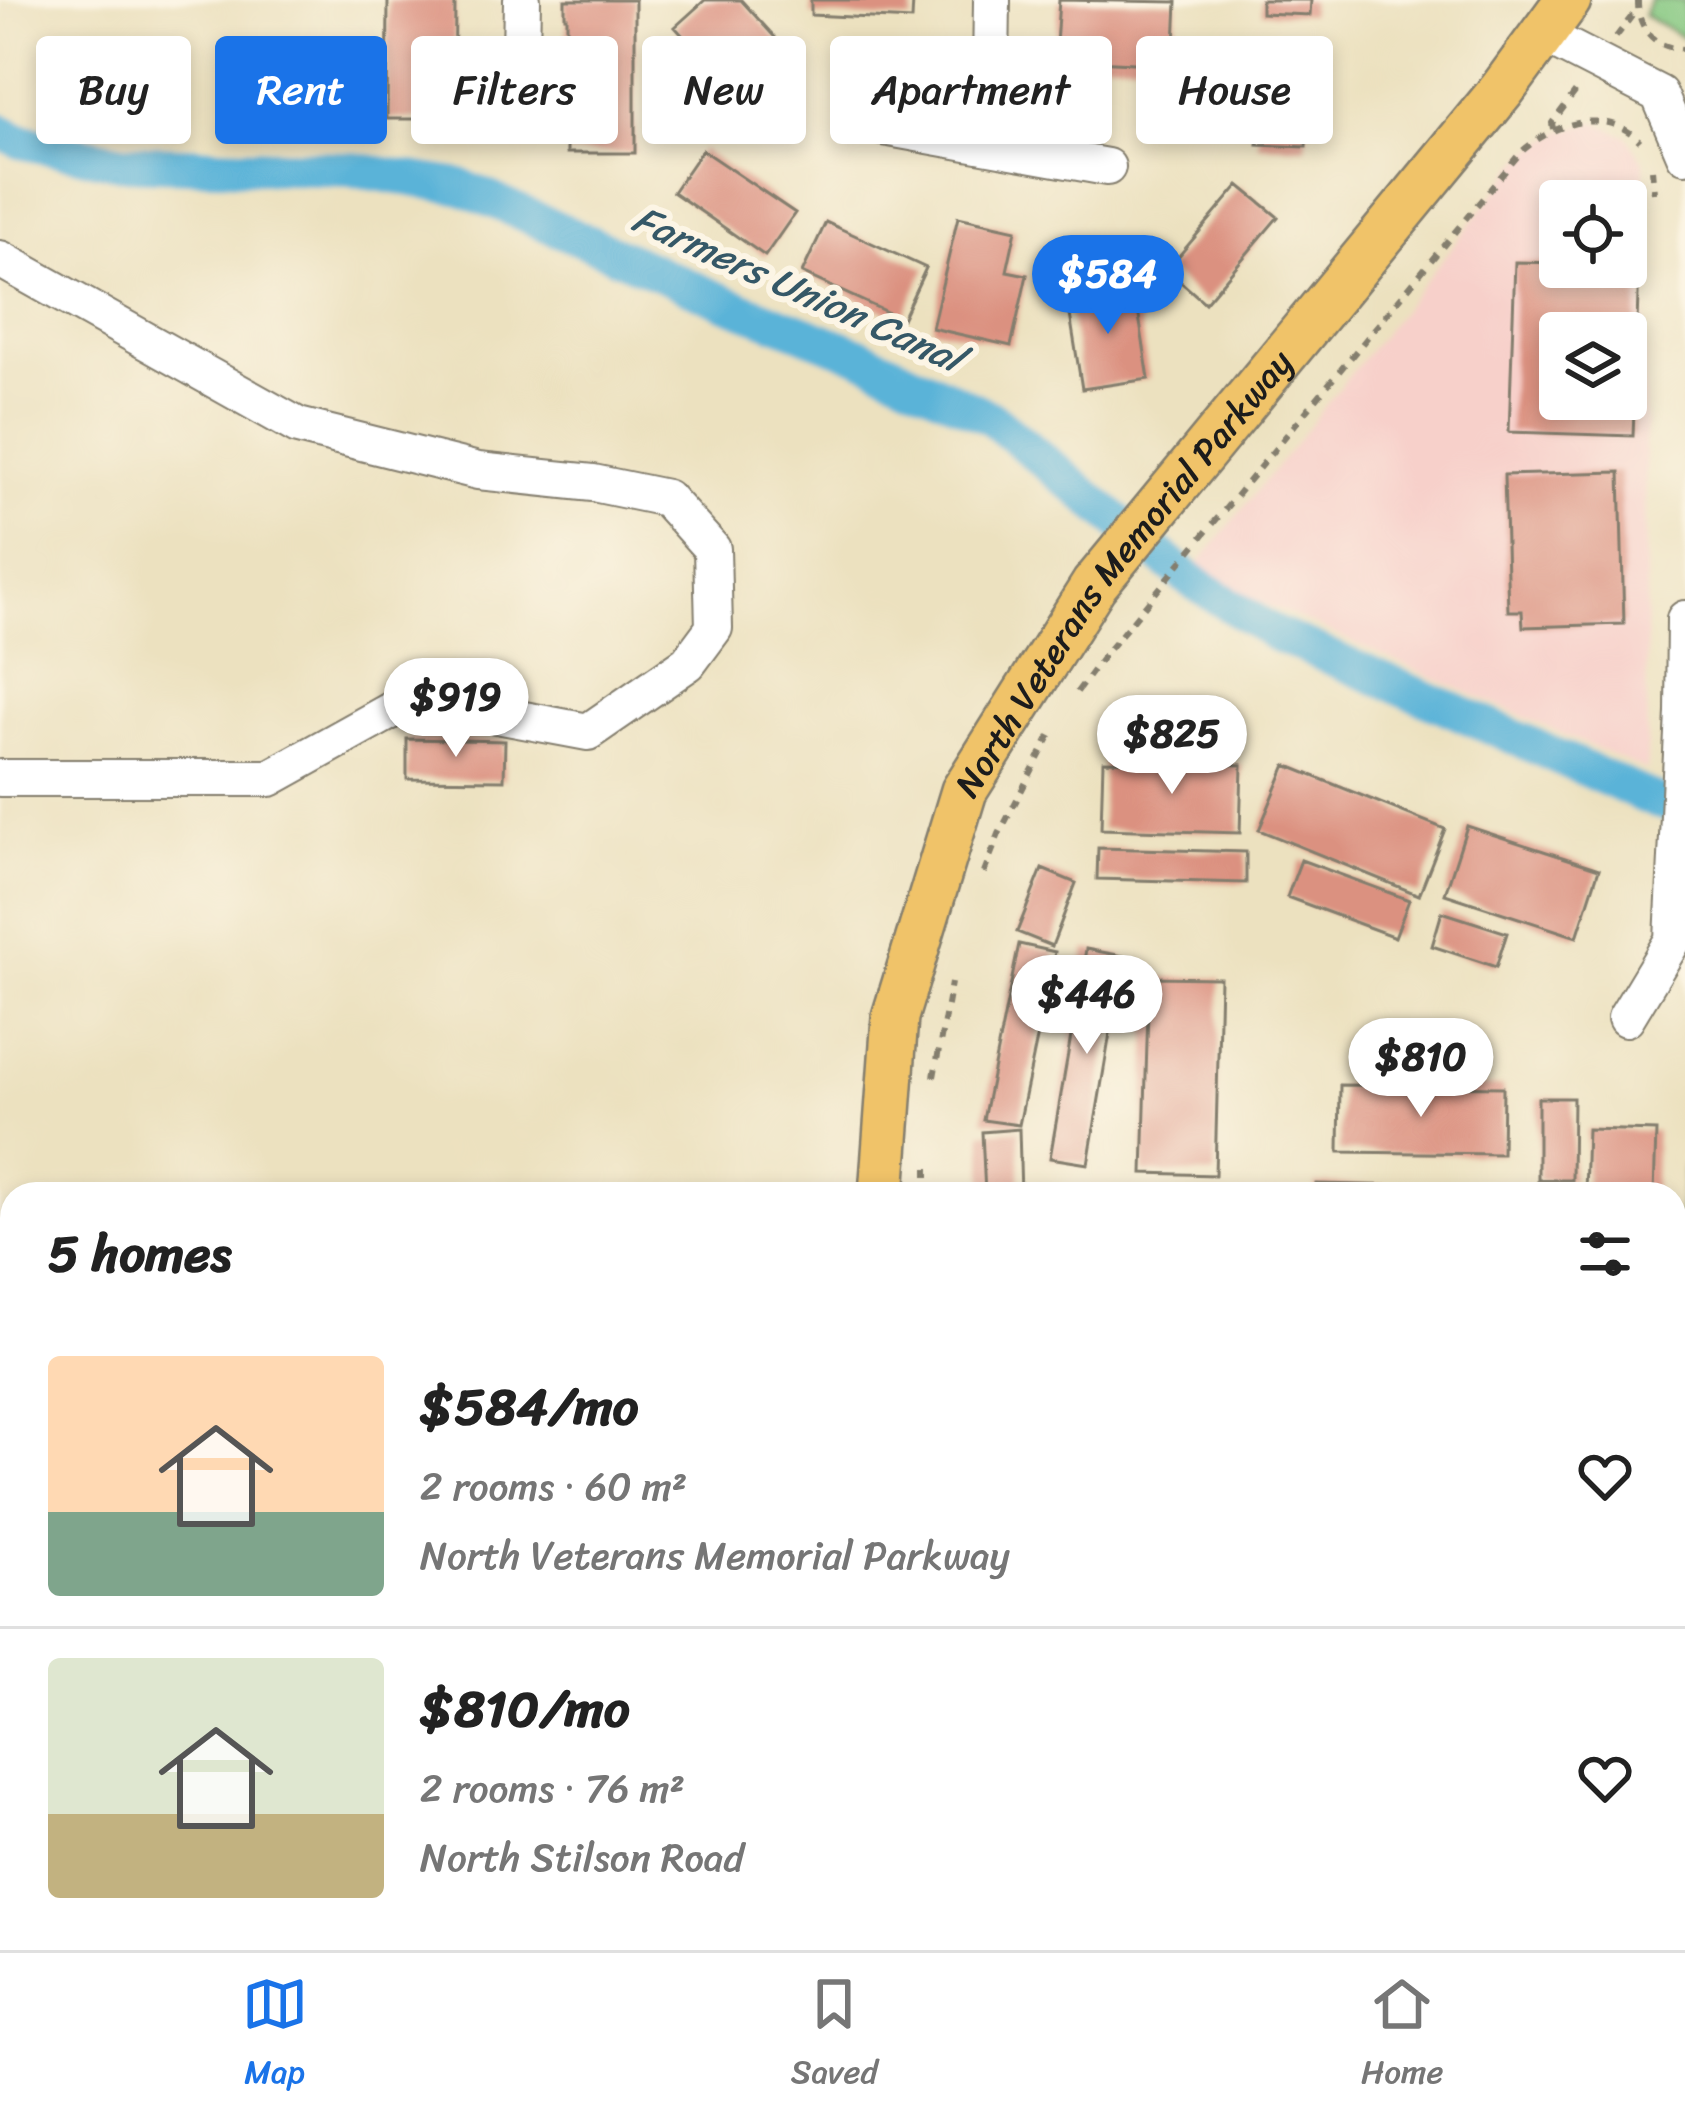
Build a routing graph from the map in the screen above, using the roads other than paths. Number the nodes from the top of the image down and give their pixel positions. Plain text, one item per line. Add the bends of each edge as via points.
1 (522, 0) edge
2 (992, 0) edge
3 (1555, 12) edge
4 (521, 36) edge
5 (1672, 92) edge
6 (980, 144) edge
7 (991, 146) junction
8 (1668, 157) edge
9 (1107, 166) dead end
10 (0, 259) edge
11 (1685, 619) edge
12 (1685, 684) edge
13 (1683, 729) edge
14 (0, 778) edge
15 (1626, 1018) dead end
16 (883, 1182) edge

1 - 4 street
2 - 7 street
3 - 5 street
3 - 16 main road, North Veterans Memorial Parkway via 1502,90 1094,585 964,790 896,1017
5 - 8 street
6 - 7 street
7 - 9 street
10 - 14 street via 298,426 478,471 666,498 712,549 714,628 688,663 588,732 412,699 270,778
11 - 12 street
12 - 13 street
13 - 15 street via 1673,940

